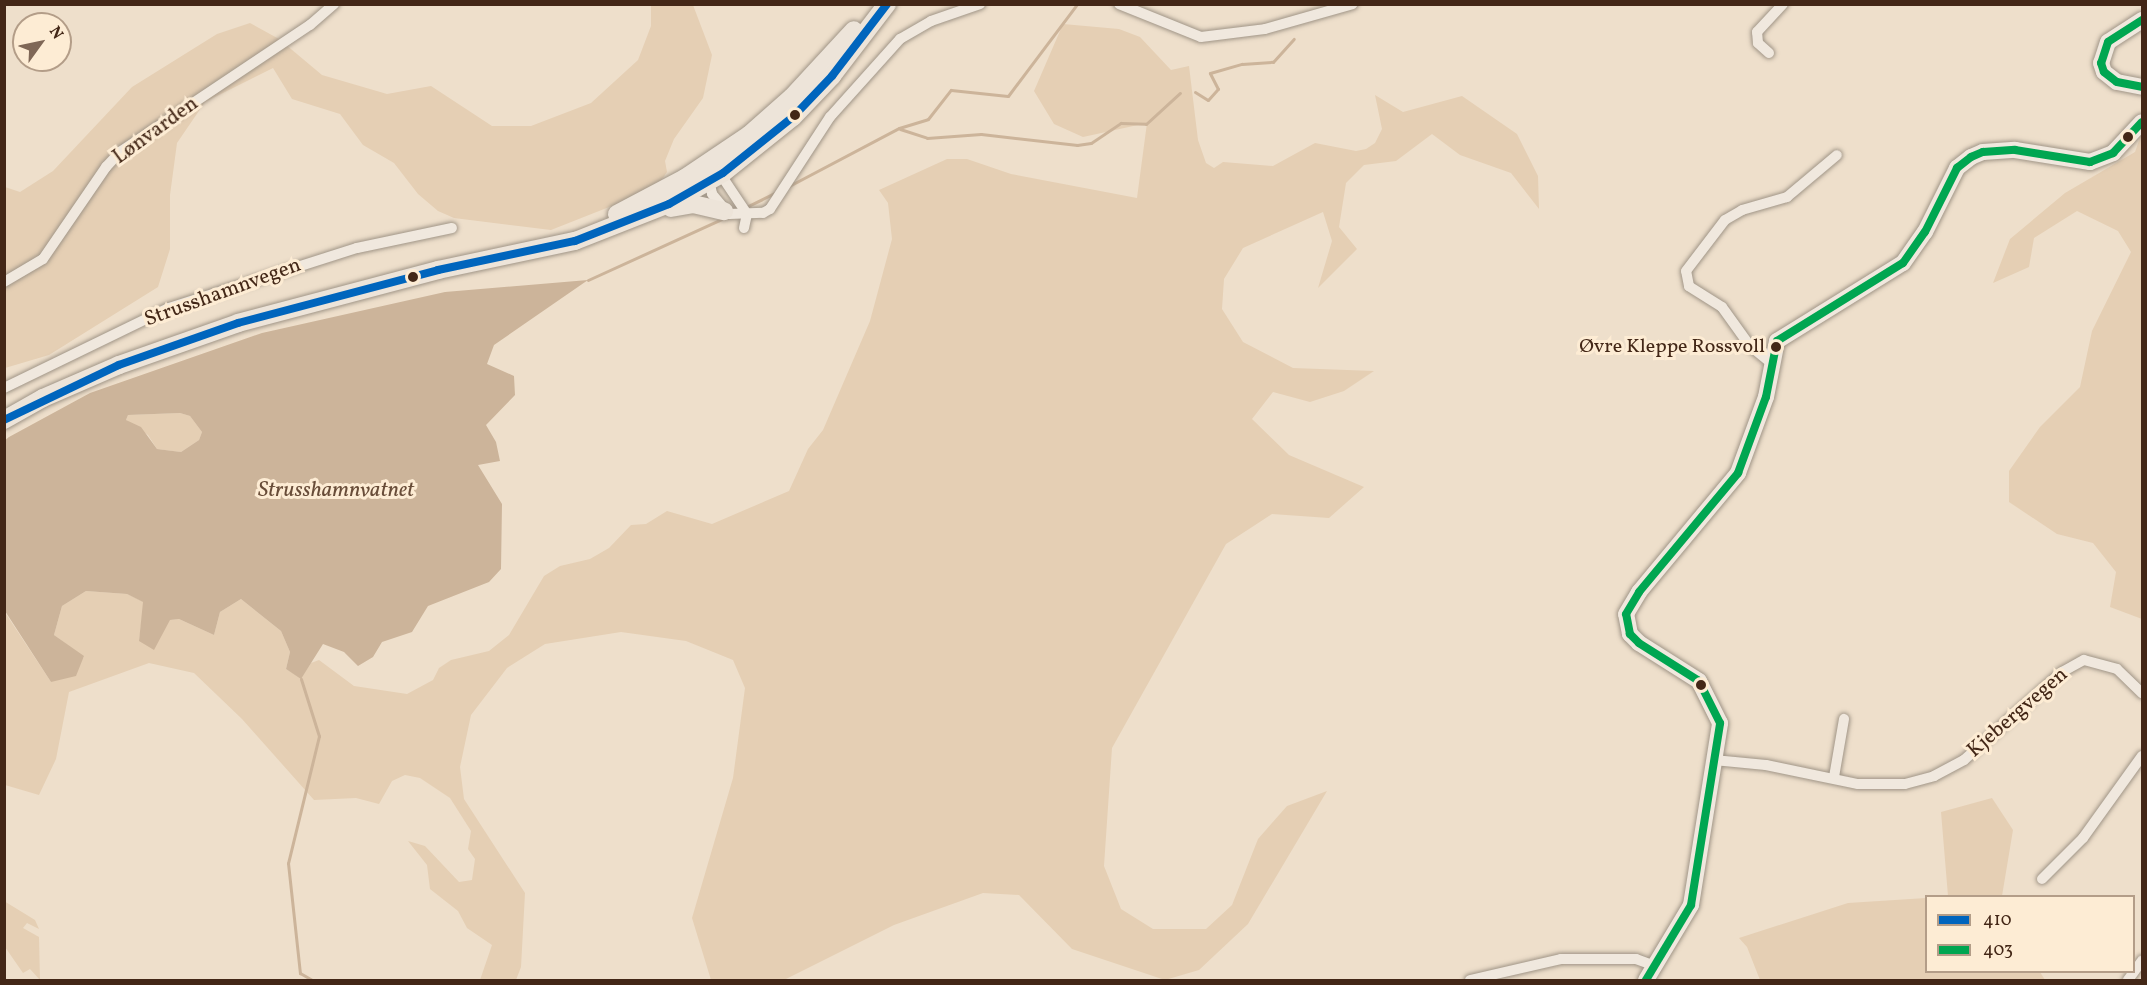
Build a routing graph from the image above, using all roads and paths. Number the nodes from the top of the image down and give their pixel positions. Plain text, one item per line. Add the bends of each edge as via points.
1 (334, 4) edge
2 (875, 4) edge
3 (887, 4) edge
4 (980, 4) edge
5 (1119, 4) edge
6 (1353, 4) edge
7 (1783, 4) edge
8 (2142, 20) edge
9 (1769, 53) dead end
10 (2142, 87) edge
11 (2142, 122) edge
12 (1837, 155) dead end
13 (712, 174) junction
14 (724, 211) junction
15 (747, 213) junction
16 (646, 214) junction
17 (452, 228) dead end
18 (744, 228) dead end
19 (543, 245) junction
20 (4, 282) edge
21 (1770, 362) junction
22 (4, 388) edge
23 (4, 420) edge
24 (2141, 689) edge
25 (1844, 718) dead end
26 (2142, 756) edge
27 (1714, 760) junction
28 (1834, 777) junction
29 (2042, 879) dead end
30 (1655, 966) junction
31 (1470, 981) edge
32 (1646, 981) edge

1 - 20 street, Lønvarden via 310,25 120,152 105,167 43,259
2 - 13 main road via 792,97
3 - 13 main road via 808,102 761,145
4 - 15 street via 931,21 900,39 830,117 775,205 763,213
5 - 6 street via 1201,37 1265,29
7 - 9 street via 1756,32 1758,43
8 - 10 street via 2108,42 2101,63 2104,72 2117,82
11 - 21 street via 2113,153 2098,161 2076,162 2015,150 1983,152 1971,157 1957,168 1925,232 1903,263 1782,336
12 - 21 street via 1787,196 1742,210 1725,220 1686,271 1689,286 1722,307 1750,346
13 - 14 street
13 - 15 street
13 - 16 main road
13 - 19 main road
14 - 15 street
14 - 16 main road via 693,204
15 - 18 street
16 - 19 main road
17 - 22 street, Strusshamnvegen via 357,248 169,308
19 - 23 main road via 238,323 99,373
21 - 27 street via 1766,397 1738,473 1639,592 1626,614 1630,634 1699,681 1708,693 1719,723
24 - 28 street, Kjebergvegen via 2110,666 2084,660 2062,672 1983,746 1943,772 1892,785 1858,784
25 - 28 street
26 - 29 street via 2084,838
27 - 28 street, Kjebergvegen
27 - 30 street via 1691,905
30 - 31 street via 1636,959 1568,958
30 - 32 street

